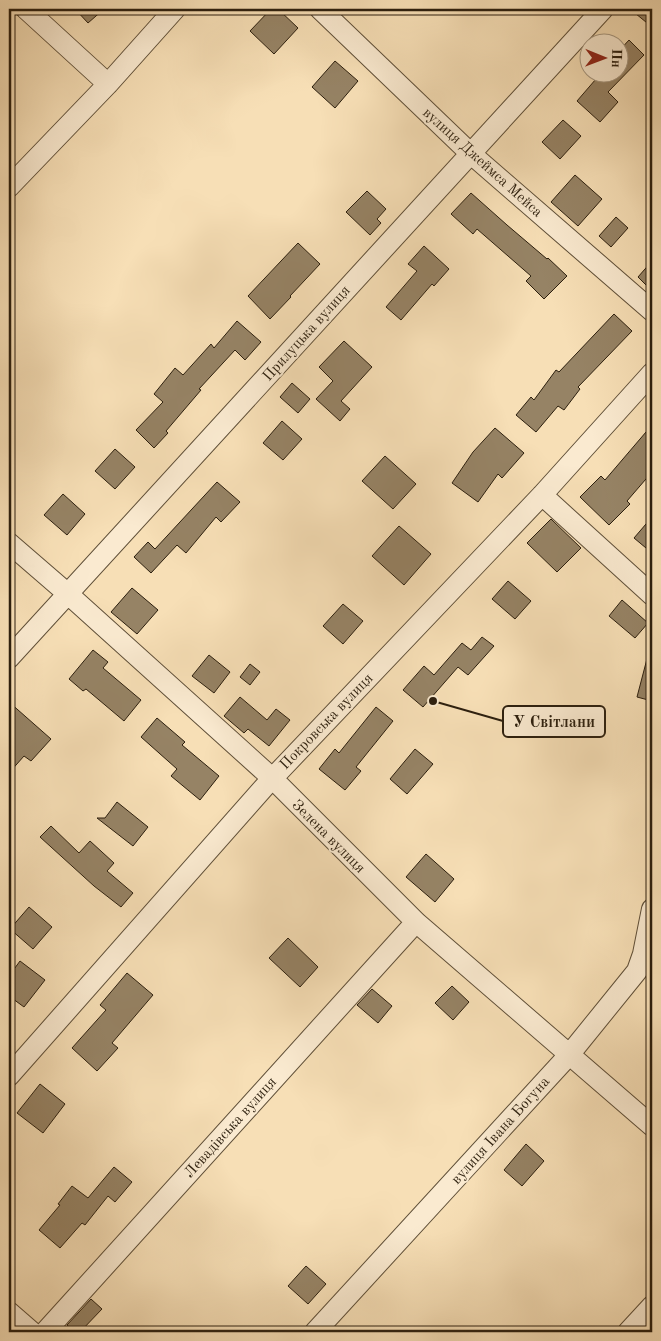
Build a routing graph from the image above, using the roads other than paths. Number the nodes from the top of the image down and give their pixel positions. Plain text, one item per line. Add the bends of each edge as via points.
1 (26, 9) edge
2 (175, 9) edge
3 (320, 9) edge
4 (604, 9) edge
5 (108, 84) junction
6 (470, 153) junction
7 (9, 187) edge
8 (652, 311) edge
9 (652, 373) edge
10 (542, 494) junction
11 (9, 543) edge
12 (68, 594) junction
13 (652, 594) edge
14 (9, 658) edge
15 (272, 778) junction
16 (652, 909) edge
17 (416, 922) junction
18 (569, 1055) junction
19 (9, 1076) edge
20 (652, 1126) edge
21 (652, 1306) edge
22 (9, 1312) edge
23 (32, 1332) edge
24 (45, 1332) edge
25 (315, 1332) edge
26 (628, 1332) edge

1 - 5 street
2 - 5 street
3 - 6 street, вулиця Джеймса Мейса
4 - 6 street, Прилуцька вулиця
5 - 7 street
6 - 8 street, вулиця Джеймса Мейса
6 - 12 street, Прилуцька вулиця
9 - 10 street, Покровська вулиця
10 - 13 street
10 - 15 street, Покровська вулиця
11 - 12 street, Зелена вулиця
12 - 14 street, Прилуцька вулиця
12 - 15 street, Зелена вулиця
15 - 17 street, Зелена вулиця
15 - 19 street, Покровська вулиця
16 - 18 street, вулиця Івана Богуна via 637,971
17 - 18 street, Зелена вулиця
17 - 24 street, Левадівська вулиця
18 - 20 street, Зелена вулиця
18 - 25 street, вулиця Івана Богуна
21 - 26 street
22 - 23 street

